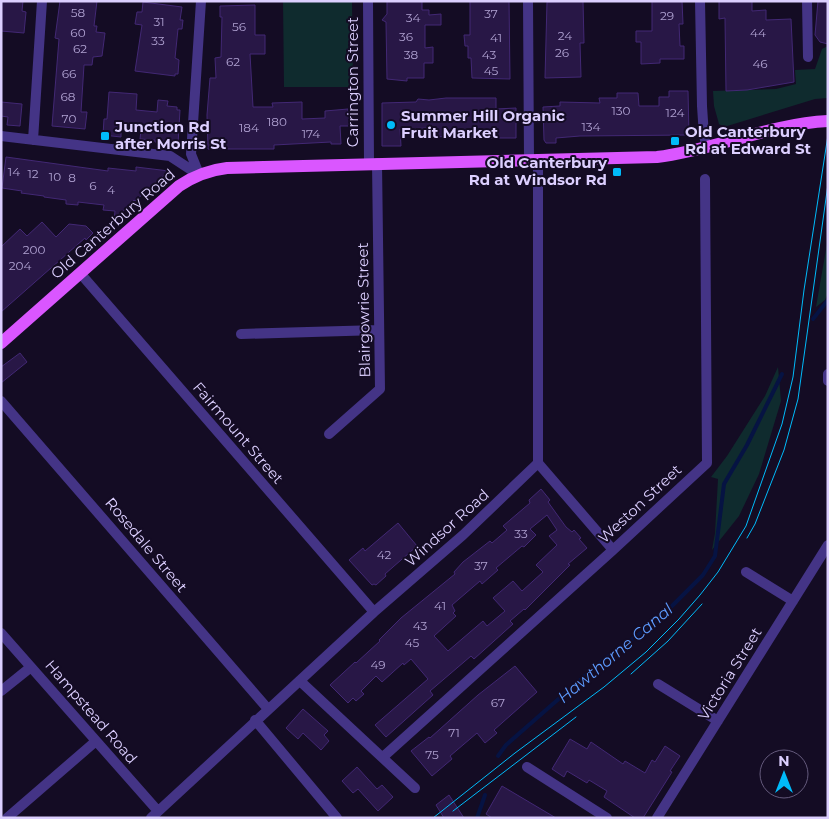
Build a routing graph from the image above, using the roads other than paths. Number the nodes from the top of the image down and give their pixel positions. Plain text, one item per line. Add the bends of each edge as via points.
1 (42, 1) edge
2 (201, 1) edge
3 (368, 1) edge
4 (528, 1) edge
5 (700, 1) edge
6 (806, 1) edge
7 (808, 57) dead end
8 (828, 121) edge
9 (1, 136) edge
10 (33, 140) junction
11 (708, 147) junction
12 (191, 154) junction
13 (170, 156) junction
14 (534, 160) junction
15 (373, 163) junction
16 (199, 174) junction
17 (705, 180) dead end
18 (80, 273) junction
19 (379, 330) junction
20 (241, 334) dead end
21 (1, 343) edge
22 (828, 374) edge
23 (828, 381) edge
24 (1, 401) edge
25 (330, 434) dead end
26 (538, 463) junction
27 (828, 546) edge
28 (613, 550) junction
29 (746, 572) dead end
30 (793, 601) junction
31 (374, 612) junction
32 (1, 633) edge
33 (31, 667) junction
34 (300, 680) junction
35 (658, 684) dead end
36 (1, 691) edge
37 (268, 709) junction
38 (255, 720) junction
39 (718, 721) junction
40 (96, 741) junction
41 (382, 757) junction
42 (527, 767) dead end
43 (415, 788) dead end
44 (154, 814) edge
45 (7, 818) edge
46 (337, 818) edge
47 (607, 818) edge
48 (657, 818) edge

1 - 10 street
2 - 12 street
3 - 15 street, Carrington Street
4 - 14 street
5 - 11 street via 702,106
6 - 7 street
8 - 11 main road, Old Canterbury Road via 775,129
9 - 10 street
10 - 13 street
11 - 14 main road, Old Canterbury Road via 657,157
12 - 13 street via 175,153
12 - 16 street
13 - 16 street
14 - 15 main road, Old Canterbury Road
14 - 26 street
15 - 16 main road, Old Canterbury Road via 227,168
15 - 19 street, Blairgowrie Street
16 - 18 main road, Old Canterbury Road via 179,186
17 - 28 street, Weston Street via 707,463
18 - 21 main road, Old Canterbury Road
18 - 31 street, Fairmount Street
19 - 20 street
19 - 25 street, Blairgowrie Street via 380,389
22 - 23 street
24 - 37 street, Rosedale Street
26 - 28 street
26 - 31 street, Windsor Road via 463,535
27 - 30 street, Victoria Street
28 - 41 street, Weston Street
29 - 30 street
30 - 39 street, Victoria Street
31 - 34 street, Windsor Road
32 - 33 street, Hampstead Road
33 - 36 street
33 - 40 street, Hampstead Road
34 - 37 street, Windsor Road
34 - 41 street
35 - 39 street
37 - 38 street, Windsor Road
38 - 44 street, Windsor Road
38 - 46 street
39 - 48 street, Victoria Street
40 - 44 street, Hampstead Road
40 - 45 street
41 - 43 street
42 - 47 street

